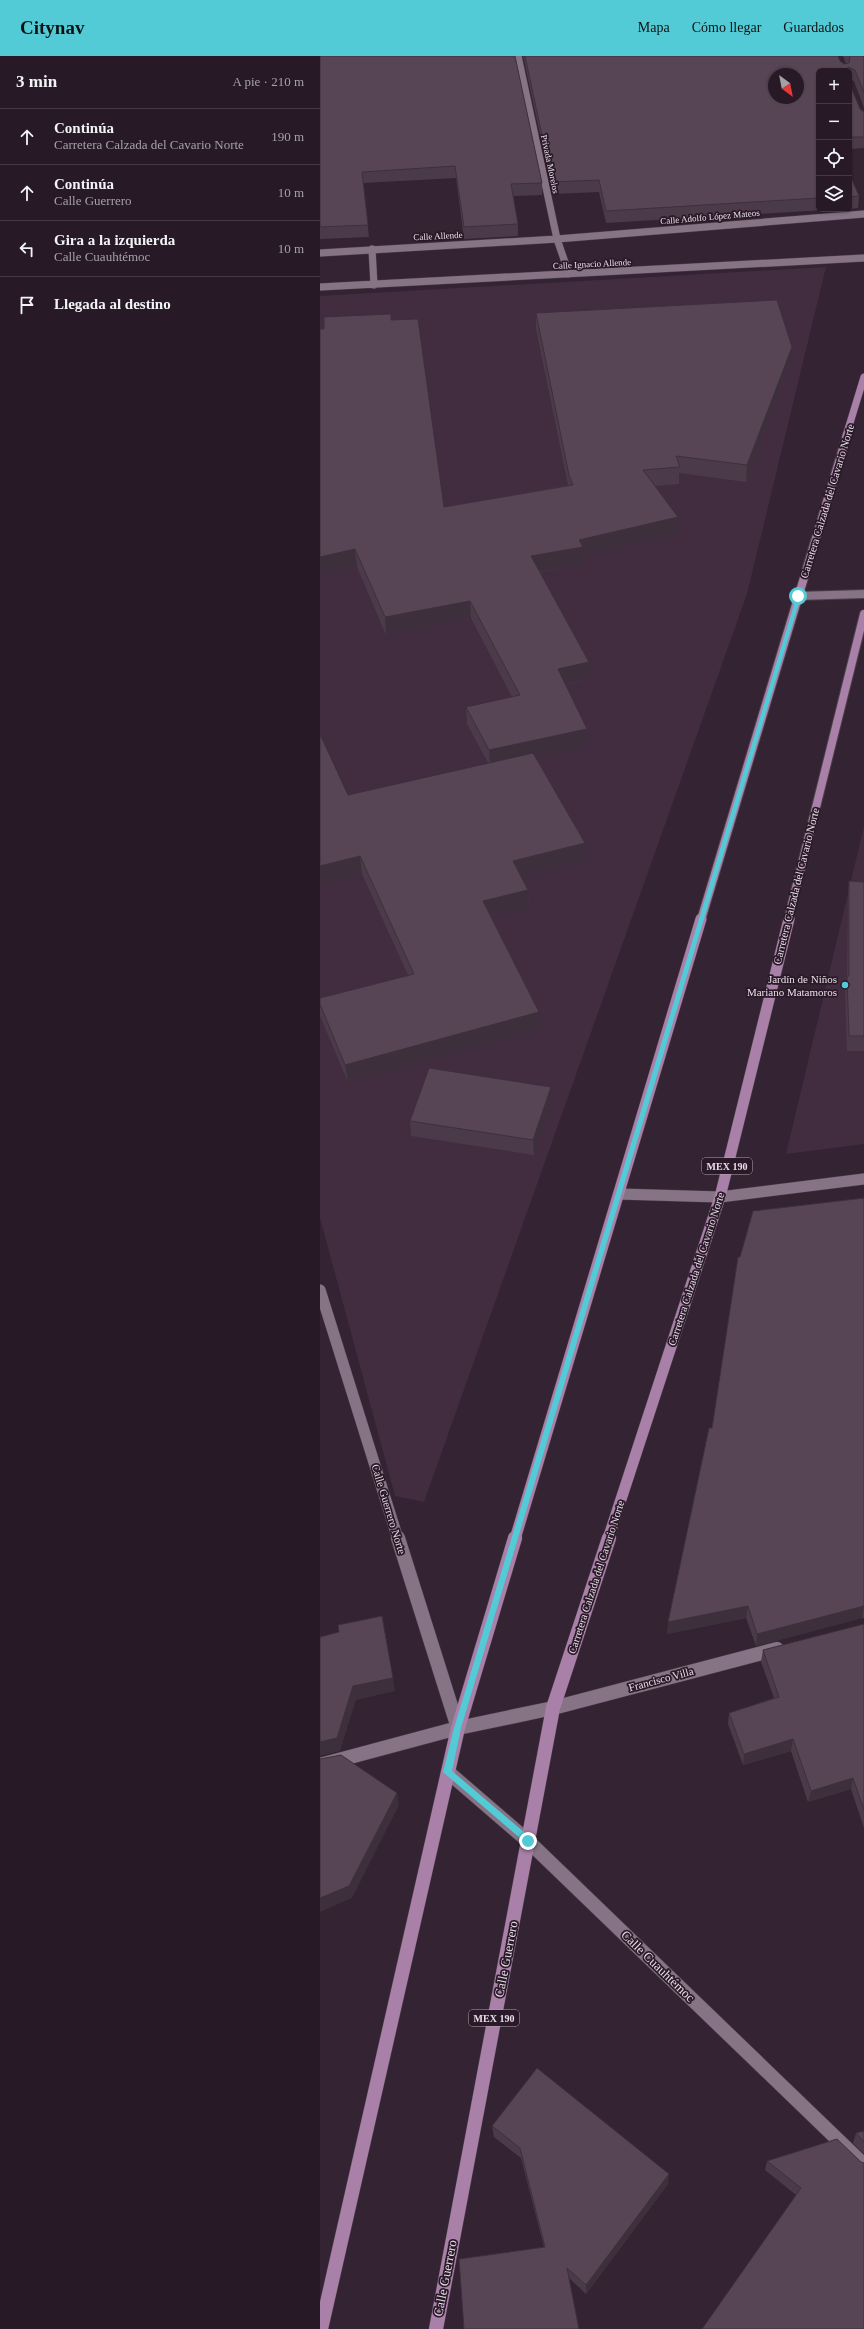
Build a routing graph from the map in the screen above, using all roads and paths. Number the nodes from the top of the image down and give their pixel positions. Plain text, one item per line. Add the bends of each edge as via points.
1 (518, 56) edge
2 (864, 214) edge
3 (557, 239) junction
4 (372, 249) junction
5 (320, 253) edge
6 (864, 258) edge
7 (570, 274) junction
8 (374, 285) junction
9 (320, 287) edge
10 (864, 377) edge
11 (864, 594) edge
12 (798, 596) junction
13 (864, 614) edge
14 (864, 1179) edge
15 (619, 1194) junction
16 (720, 1197) junction
17 (320, 1290) edge
18 (788, 1646) edge
19 (554, 1708) junction
20 (458, 1728) junction
21 (320, 1765) edge
22 (448, 1772) junction
23 (528, 1841) junction
24 (864, 2165) edge
25 (321, 2329) edge
26 (436, 2329) edge

1 - 3 street, Privada Morelos
2 - 3 street, Calle Adolfo López Mateos
3 - 4 street, Calle Allende
3 - 7 street, Privada Morelos
4 - 5 street, Calle Allende
4 - 8 street
6 - 7 street, Calle Ignacio Allende
7 - 8 street, Calle Ignacio Allende
8 - 9 street, Calle Ignacio Allende
10 - 12 main road, Carretera Calzada del Cavario Norte
11 - 12 street
12 - 15 main road, Carretera Calzada del Cavario Norte
13 - 16 main road, Carretera Calzada del Cavario Norte / MEX 190
14 - 16 street
15 - 16 street
15 - 20 main road, Carretera Calzada del Cavario Norte
16 - 19 main road, Carretera Calzada del Cavario Norte / MEX 190
17 - 20 street, Calle Guerrero Norte
18 - 19 street, Francisco Villa
19 - 20 street, Francisco Villa
19 - 23 main road, Calle Guerrero / MEX 190
20 - 21 street, Francisco Villa
20 - 22 main road
22 - 23 street, Calle Cuauhtémoc
22 - 25 main road
23 - 24 street, Calle Cuauhtémoc
23 - 26 main road, Calle Guerrero / MEX 190

